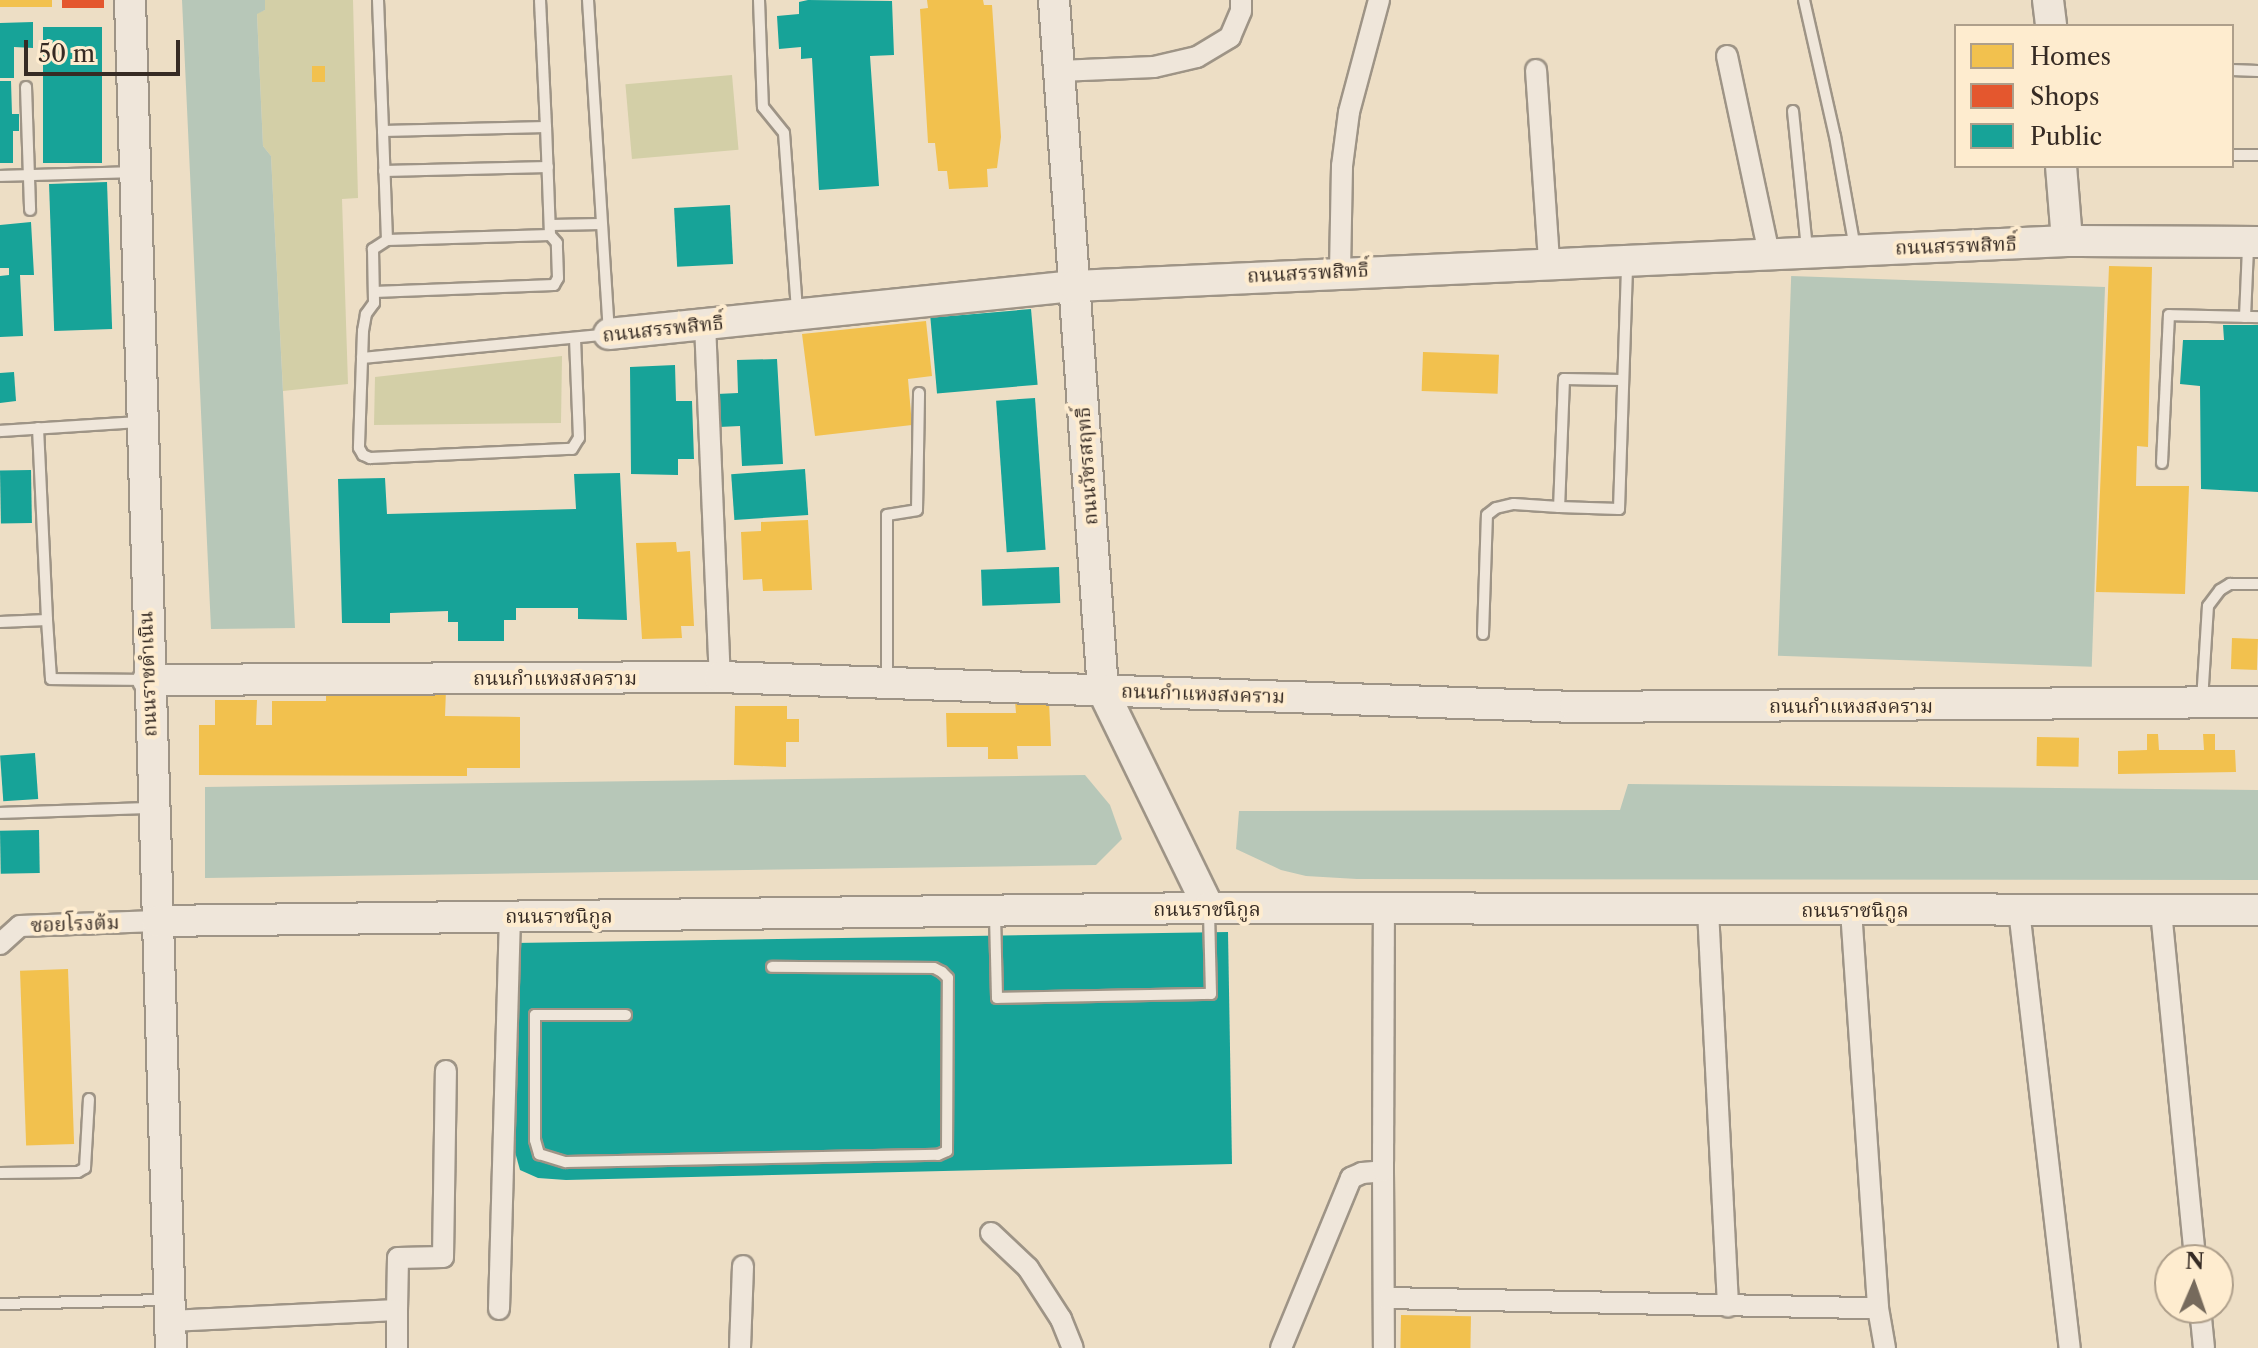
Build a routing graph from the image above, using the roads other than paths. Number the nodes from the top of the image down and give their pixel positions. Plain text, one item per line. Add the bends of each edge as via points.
1 (130, 0) edge
2 (378, 0) edge
3 (540, 0) edge
4 (588, 0) edge
5 (759, 0) edge
6 (1054, 0) edge
7 (1241, 0) edge
8 (1379, 0) edge
9 (1804, 0) edge
10 (2048, 0) edge
11 (2051, 24) edge
12 (1727, 56) dead end
13 (1536, 70) dead end
14 (2234, 70) edge
15 (1059, 71) junction
16 (2258, 71) edge
17 (26, 87) dead end
18 (1793, 111) dead end
19 (546, 127) junction
20 (383, 131) junction
21 (2234, 155) edge
22 (2258, 155) edge
23 (548, 167) junction
24 (2061, 168) edge
25 (384, 171) junction
26 (134, 172) junction
27 (30, 175) junction
28 (0, 176) edge
29 (30, 210) dead end
30 (601, 224) junction
31 (551, 230) junction
32 (387, 240) junction
33 (2067, 241) junction
34 (2253, 242) edge
35 (1855, 250) junction
36 (1807, 252) junction
37 (1769, 253) junction
38 (1627, 259) junction
39 (1549, 263) junction
40 (1340, 271) junction
41 (1075, 286) junction
42 (374, 292) junction
43 (797, 314) junction
44 (2245, 317) junction
45 (2258, 317) edge
46 (705, 324) junction
47 (609, 334) junction
48 (575, 338) junction
49 (362, 358) junction
50 (1622, 380) junction
51 (919, 393) dead end
52 (140, 422) junction
53 (38, 428) junction
54 (0, 431) edge
55 (2162, 463) dead end
56 (1559, 507) junction
57 (2258, 584) edge
58 (47, 620) junction
59 (0, 622) edge
60 (1483, 634) dead end
61 (720, 677) junction
62 (148, 680) junction
63 (887, 683) junction
64 (1103, 691) junction
65 (2258, 702) edge
66 (2202, 703) junction
67 (153, 808) junction
68 (0, 813) edge
69 (1209, 908) junction
70 (1384, 910) junction
71 (1708, 910) junction
72 (1851, 910) junction
73 (2019, 910) junction
74 (2258, 910) edge
75 (2161, 911) junction
76 (995, 913) junction
77 (510, 915) junction
78 (157, 921) junction
79 (0, 944) edge
80 (772, 967) dead end
81 (626, 1015) dead end
82 (446, 1071) dead end
83 (89, 1099) dead end
84 (1383, 1171) junction
85 (0, 1173) edge
86 (991, 1233) dead end
87 (2193, 1244) edge
88 (743, 1266) dead end
89 (1385, 1298) junction
90 (0, 1304) edge
91 (1728, 1306) junction
92 (1878, 1308) junction
93 (499, 1309) dead end
94 (397, 1310) junction
95 (170, 1323) edge
96 (2202, 1324) edge
97 (397, 1348) edge
98 (740, 1348) edge
99 (1073, 1348) edge
100 (1281, 1348) edge
101 (1384, 1348) edge
102 (1885, 1348) edge
103 (2070, 1348) edge
104 (2204, 1348) edge

1 - 26 street, ถนนราชดำเนิน
2 - 20 lane
3 - 19 lane
4 - 30 lane
5 - 43 lane via 763,107 784,133
6 - 15 street, ถนนวัชรสฤทธิ์
7 - 15 street via 1230,37 1197,57 1154,67
8 - 40 street via 1349,112
9 - 35 lane
10 - 11 street
12 - 37 street
13 - 39 street
14 - 16 lane
15 - 41 street, ถนนวัชรสฤทธิ์
17 - 27 lane
18 - 36 lane
19 - 20 lane
19 - 23 lane
20 - 25 lane
21 - 22 lane
23 - 25 lane
23 - 31 lane
24 - 33 street
25 - 32 lane
26 - 27 lane
26 - 52 street, ถนนราชดำเนิน
27 - 28 lane
27 - 29 lane
30 - 31 lane
30 - 47 lane
31 - 32 lane
31 - 42 lane via 557,243 554,285
32 - 42 lane via 373,249
33 - 34 street, ถนนสรรพสิทธิ์
33 - 35 street, ถนนสรรพสิทธิ์
34 - 44 lane
35 - 36 street, ถนนสรรพสิทธิ์
36 - 37 street, ถนนสรรพสิทธิ์
37 - 38 street, ถนนสรรพสิทธิ์
38 - 39 street, ถนนสรรพสิทธิ์
38 - 50 lane
39 - 40 street, ถนนสรรพสิทธิ์
40 - 41 street, ถนนสรรพสิทธิ์
41 - 43 street, ถนนสรรพสิทธิ์
41 - 64 street, ถนนวัชรสฤทธิ์
42 - 49 lane
43 - 46 street, ถนนสรรพสิทธิ์
44 - 45 lane
44 - 55 lane via 2169,315
46 - 47 street, ถนนสรรพสิทธิ์
46 - 61 street
47 - 48 lane, ถนนสรรพสิทธิ์
48 - 49 lane, ถนนสรรพสิทธิ์
48 - 49 lane via 579,438 572,449 363,455
50 - 56 lane via 1564,379
50 - 56 lane via 1619,509
51 - 63 lane via 917,510 887,515
52 - 53 lane
52 - 62 street, ถนนราชดำเนิน
53 - 54 lane
53 - 58 lane
56 - 60 lane via 1514,504 1487,515
57 - 66 lane via 2230,584 2208,606
58 - 59 lane
58 - 62 lane via 51,679
61 - 62 street, ถนนกำแหงสงคราม
61 - 63 street, ถนนกำแหงสงคราม
62 - 67 street, ถนนราชดำเนิน
63 - 64 street, ถนนกำแหงสงคราม
64 - 66 street, ถนนกำแหงสงคราม via 1575,707
64 - 69 street, ถนนวัชรสฤทธิ์
65 - 66 street, ถนนกำแหงสงคราม
67 - 68 lane
67 - 78 street, ถนนราชดำเนิน
69 - 70 street, ถนนราชนิกูล
69 - 76 street, ถนนราชนิกูล
69 - 76 lane via 1211,994 997,998
70 - 71 street, ถนนราชนิกูล
70 - 84 street
71 - 72 street, ถนนราชนิกูล
71 - 91 street
72 - 73 street, ถนนราชนิกูล
72 - 92 street
73 - 75 street, ถนนราชนิกูล
73 - 103 street
74 - 75 street, ถนนราชนิกูล
75 - 87 street
76 - 77 street, ถนนราชนิกูล
77 - 78 street, ถนนราชนิกูล
77 - 93 street
78 - 79 street, ซอยโรงต้ม via 20,926
78 - 95 street, ถนนราชดำเนิน
80 - 81 lane via 934,968 948,978 947,1151 566,1162 539,1154 535,1015
82 - 94 street via 443,1257 398,1258
83 - 85 lane via 85,1168
84 - 89 street
84 - 100 street via 1351,1178
86 - 99 street via 1028,1268
88 - 98 street
89 - 91 street
89 - 101 street
90 - 95 lane
91 - 92 street
92 - 102 street
94 - 95 street
94 - 97 street
96 - 104 street

